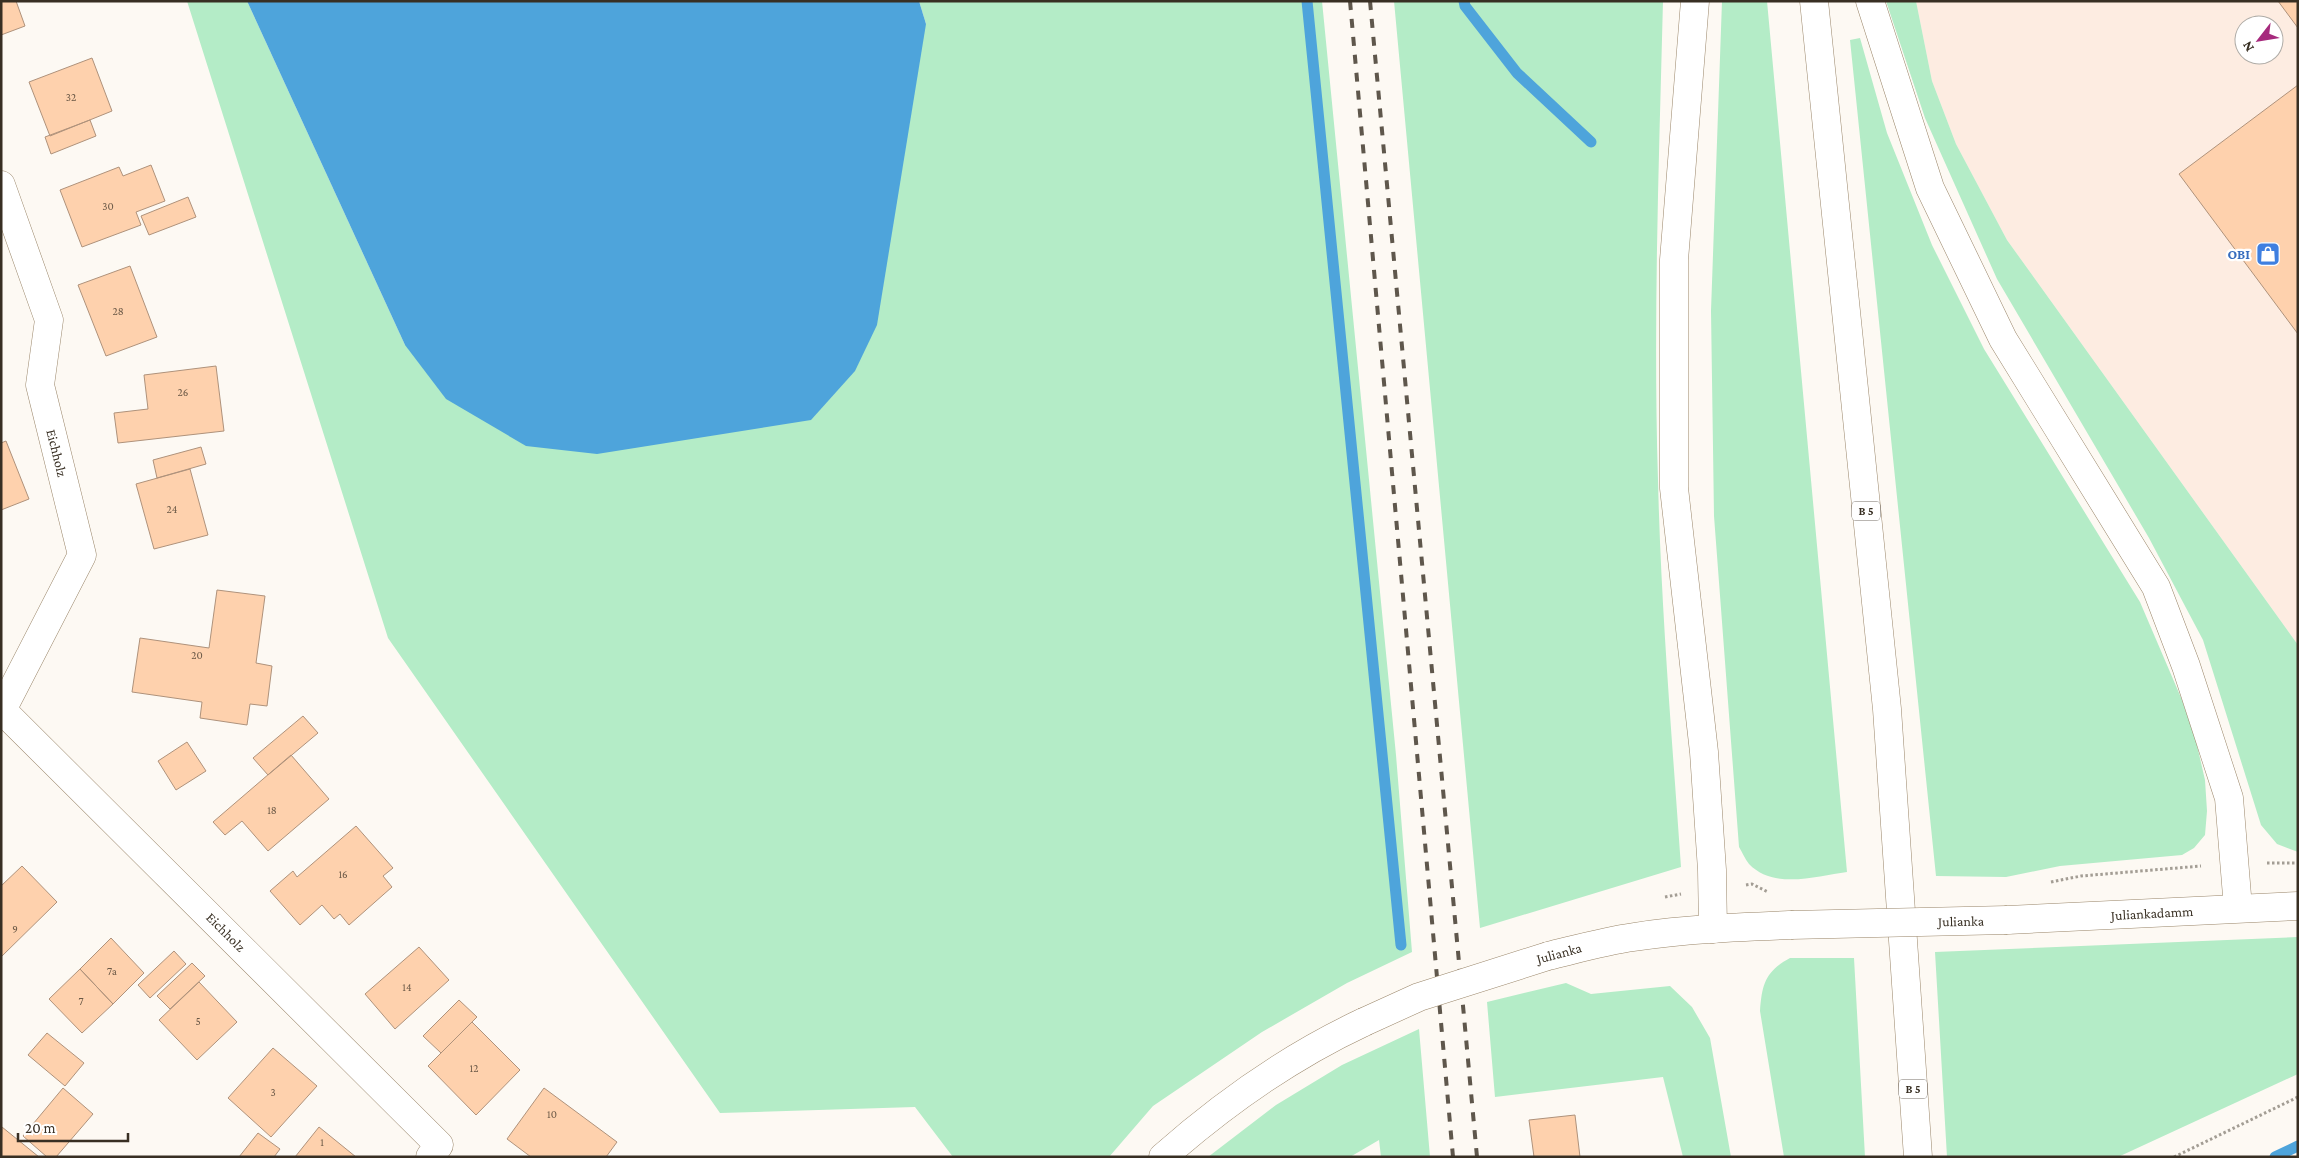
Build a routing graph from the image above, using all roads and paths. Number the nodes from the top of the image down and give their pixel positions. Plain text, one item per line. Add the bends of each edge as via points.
1 (1694, 1) edge
2 (1814, 1) edge
3 (1870, 1) edge
4 (1, 185) edge
5 (2, 710) edge
6 (2234, 863) junction
7 (2298, 863) edge
8 (2048, 883) dead end
9 (2298, 906) edge
10 (2238, 908) junction
11 (2006, 920) joint
12 (1712, 929) junction
13 (2298, 1097) edge
14 (430, 1157) edge
15 (1163, 1157) edge
16 (1918, 1157) edge
17 (2174, 1157) edge

1 - 12 main road via 1674,260 1674,488 1704,752 1712,870
2 - 16 main road, B 5 via 1886,709
3 - 6 main road via 1930,188 2003,339 2156,587 2186,666 2228,798
4 - 5 main road, Eichholz via 49,320 40,385 82,555
5 - 14 main road, Eichholz via 439,1145
6 - 7 path
6 - 8 path via 2081,876
6 - 10 main road
9 - 10 main road, Juliankadamm
10 - 11 main road, Juliankadamm
11 - 12 main road, Julianka, bridge
12 - 15 main road, Julianka, bridge via 1636,936 1593,944 1419,997 1321,1043 1226,1106
13 - 17 path

